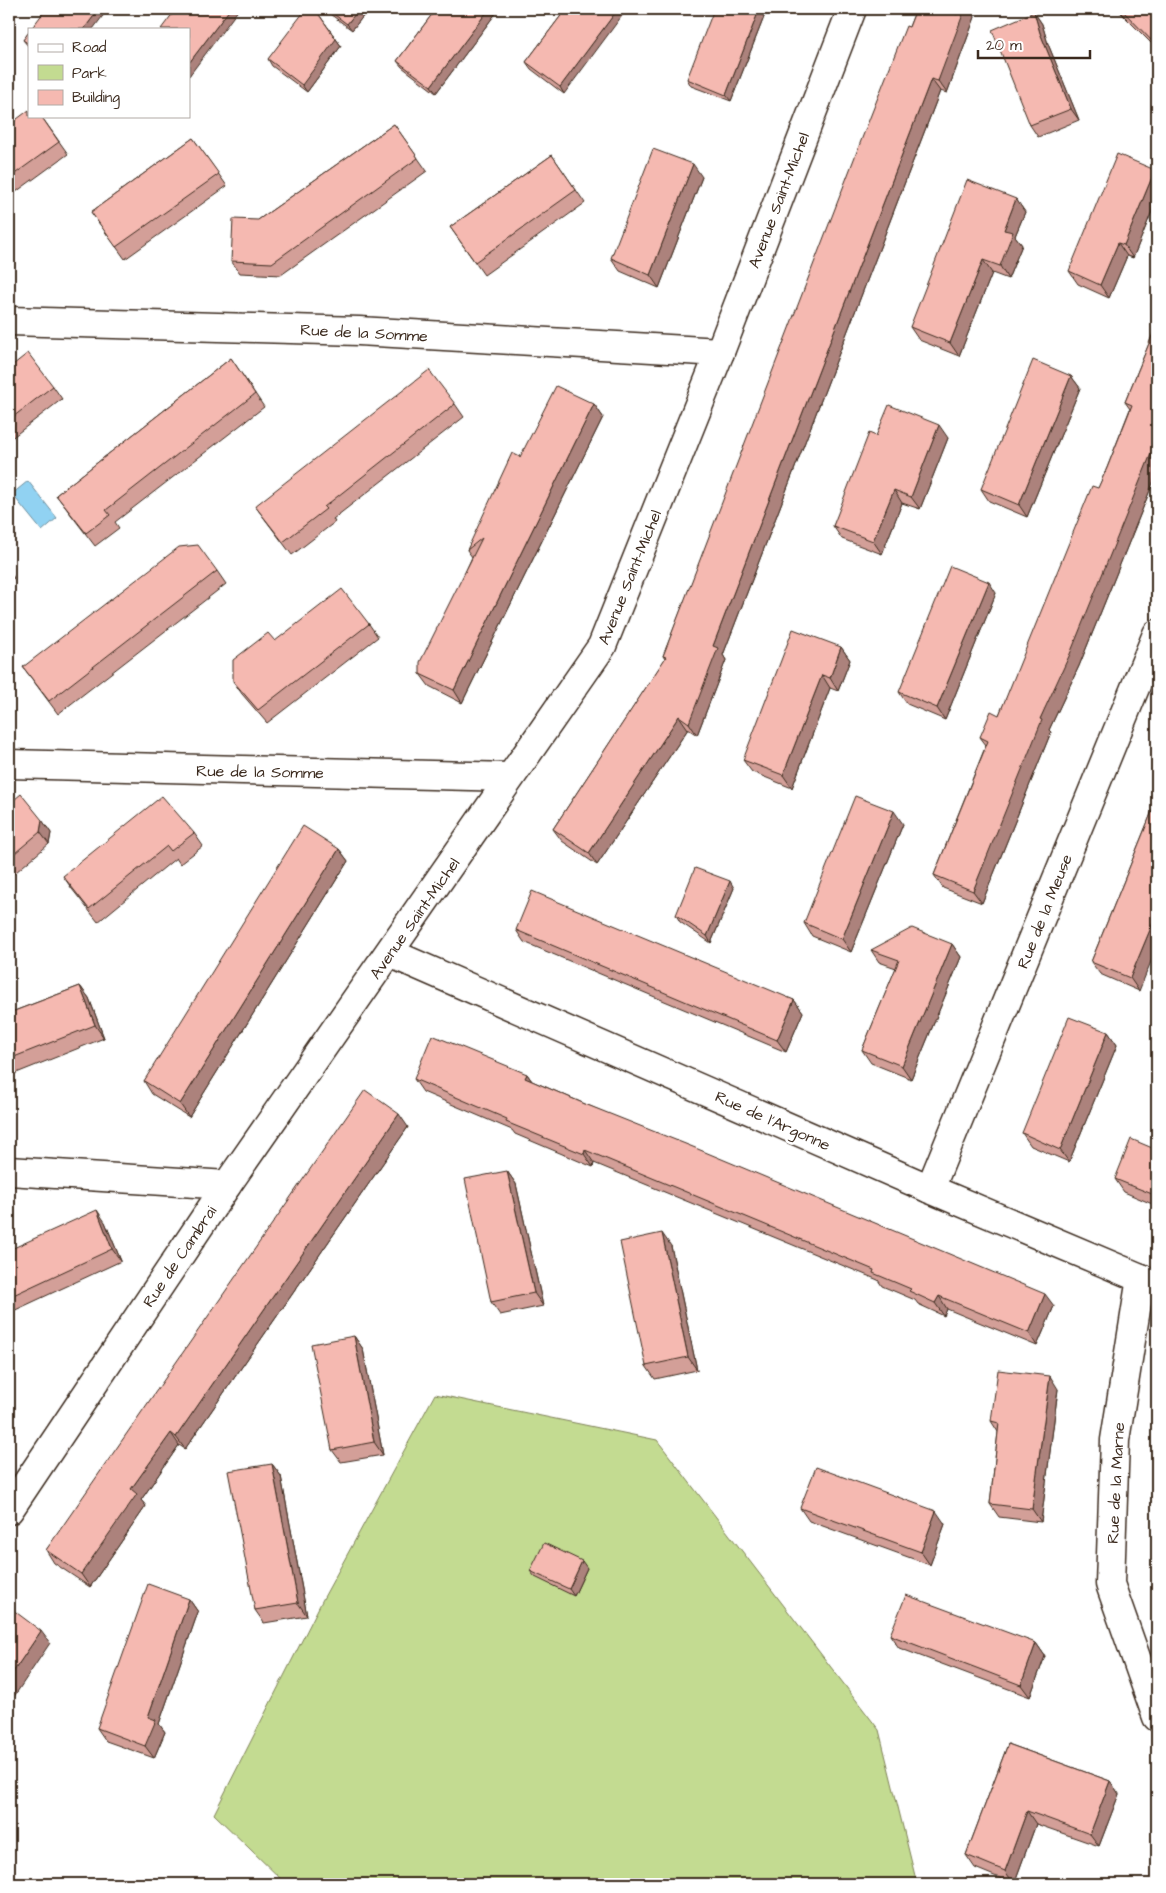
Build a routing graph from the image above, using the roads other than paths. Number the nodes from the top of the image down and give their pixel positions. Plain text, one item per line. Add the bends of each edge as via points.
1 (852, 9) edge
2 (9, 321) edge
3 (720, 352) junction
4 (1157, 634) edge
5 (9, 764) edge
6 (510, 777) junction
7 (390, 953) junction
8 (9, 1171) edge
9 (227, 1185) junction
10 (930, 1188) junction
11 (1149, 1282) edge
12 (9, 1510) edge
13 (1151, 1688) edge
14 (1157, 1717) edge

1 - 3 street, Avenue Saint-Michel
2 - 3 street, Rue de la Somme via 359,331
3 - 6 street, Avenue Saint-Michel via 602,646
4 - 10 street, Rue de la Meuse
5 - 6 street, Rue de la Somme
6 - 7 street, Avenue Saint-Michel
7 - 9 street, Avenue Saint-Michel
7 - 10 street, Rue de l'Argonne
8 - 9 street, Rue de Cambrai
9 - 12 street, Rue de Cambrai
10 - 11 street, Rue de l'Argonne
11 - 13 street, Rue de la Marne via 1115,1440 1110,1584
13 - 14 street, Rue de la Marne

